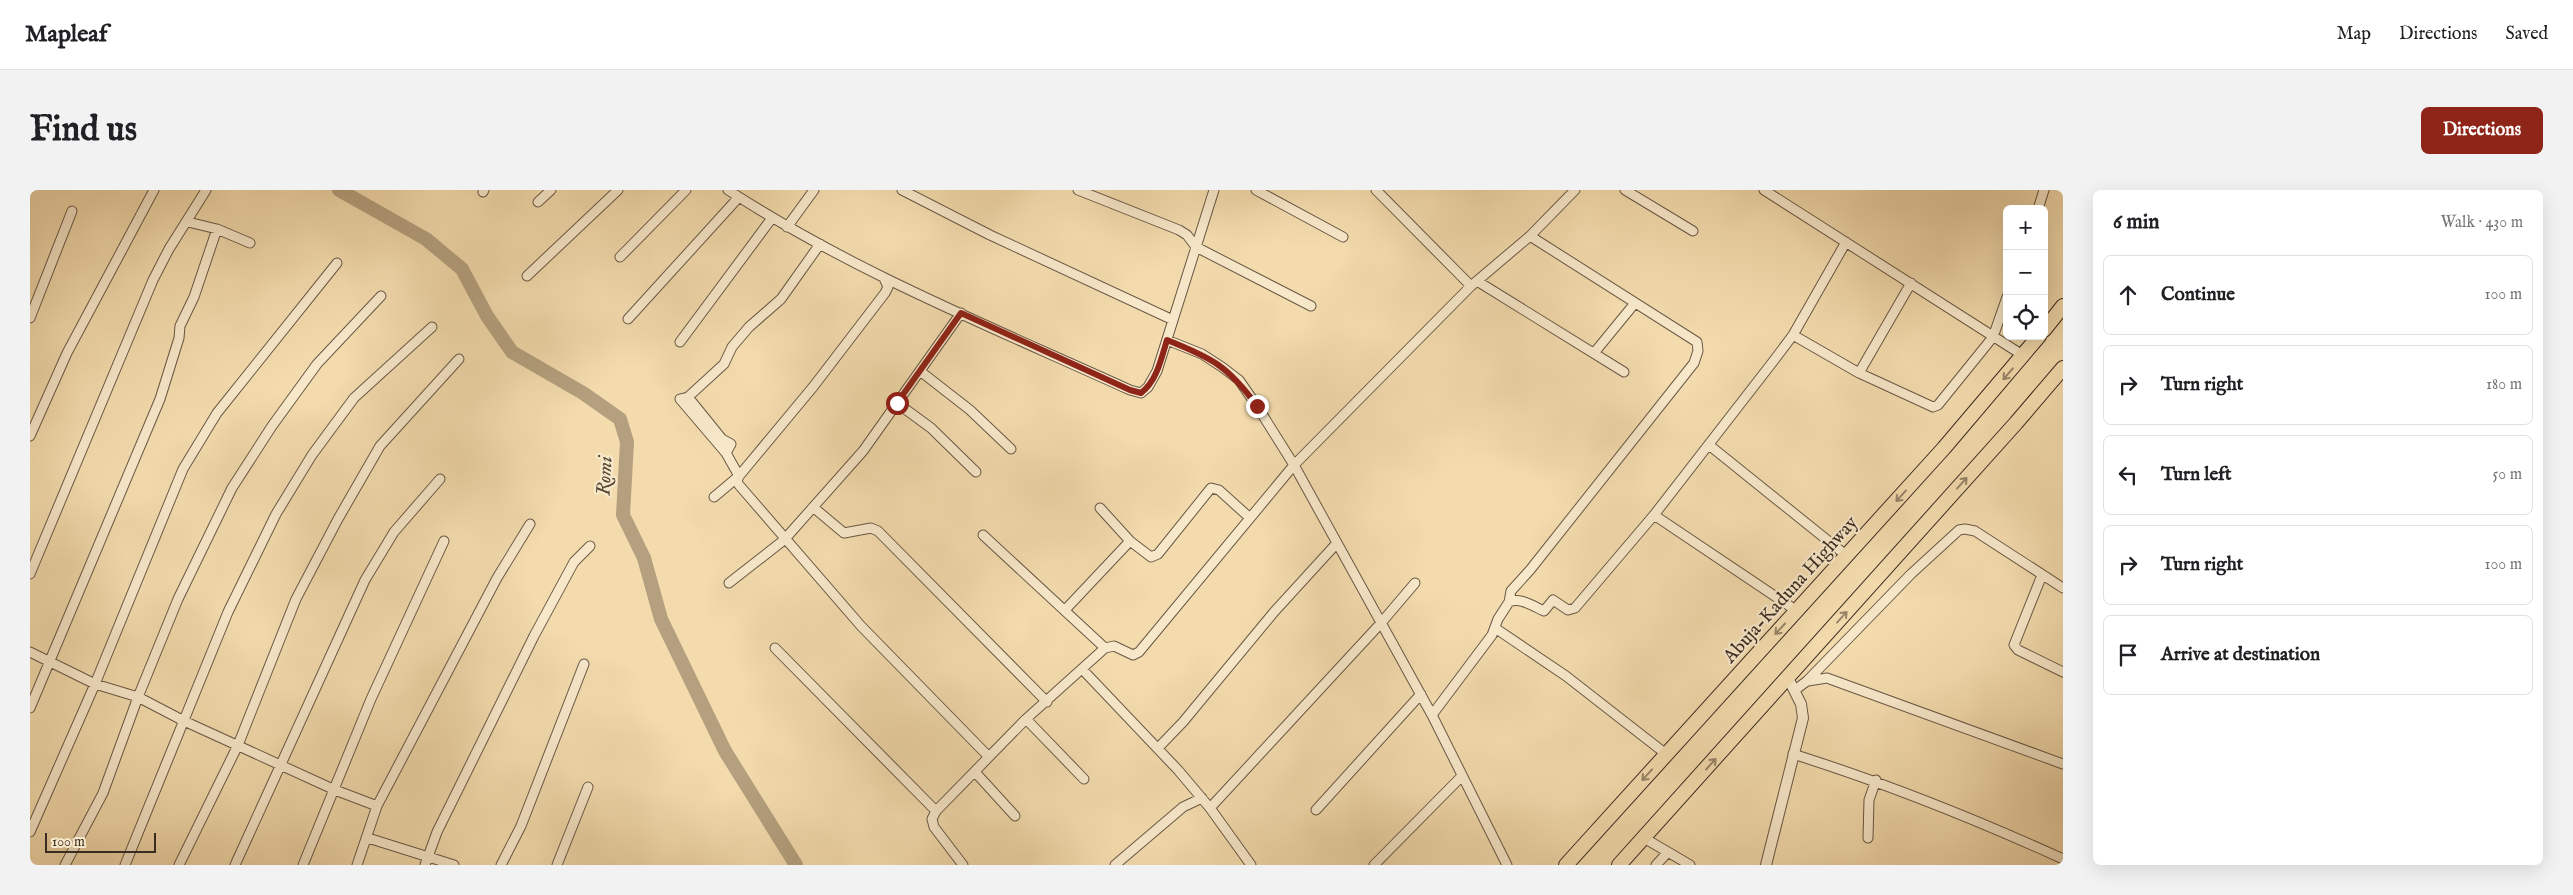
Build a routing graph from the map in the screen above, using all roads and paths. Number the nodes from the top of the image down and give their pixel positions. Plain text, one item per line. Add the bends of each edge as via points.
1 (154, 190) edge
2 (206, 190) edge
3 (551, 190) edge
4 (618, 190) edge
5 (686, 190) edge
6 (728, 190) edge
7 (814, 190) edge
8 (902, 190) edge
9 (1078, 190) edge
10 (1214, 190) edge
11 (1256, 190) edge
12 (1376, 190) edge
13 (1575, 190) edge
14 (1625, 190) edge
15 (1764, 190) edge
16 (2044, 190) edge
17 (739, 197) junction
18 (538, 202) dead end
19 (2039, 205) edge
20 (72, 211) dead end
21 (772, 218) junction
22 (188, 222) junction
23 (787, 226) junction
24 (217, 229) junction
25 (1693, 231) dead end
26 (1530, 236) junction
27 (1343, 237) dead end
28 (250, 242) dead end
29 (1846, 242) junction
30 (820, 244) junction
31 (1196, 247) junction
32 (620, 257) dead end
33 (337, 263) dead end
34 (526, 276) dead end
35 (883, 278) junction
36 (1474, 283) junction
37 (1911, 283) junction
38 (381, 296) dead end
39 (1635, 303) junction
40 (1310, 306) dead end
41 (2063, 306) edge
42 (2003, 308) edge
43 (961, 313) junction
44 (30, 318) edge
45 (628, 319) dead end
46 (1173, 320) junction
47 (2048, 325) edge
48 (432, 327) dead end
49 (1793, 335) junction
50 (1993, 337) junction
51 (1167, 340) junction
52 (2036, 340) edge
53 (680, 342) dead end
54 (1594, 353) junction
55 (2024, 356) junction
56 (459, 359) dead end
57 (2063, 368) edge
58 (920, 371) junction
59 (1624, 372) dead end
60 (1859, 373) junction
61 (897, 403) junction
62 (30, 436) edge
63 (1709, 445) junction
64 (1011, 449) dead end
65 (1294, 465) junction
66 (976, 472) dead end
67 (739, 476) junction
68 (440, 479) dead end
69 (714, 497) dead end
70 (813, 507) junction
71 (1100, 508) dead end
72 (1654, 515) junction
73 (1250, 518) junction
74 (530, 524) dead end
75 (983, 535) dead end
76 (784, 540) junction
77 (1130, 540) junction
78 (444, 541) dead end
79 (1337, 544) junction
80 (590, 546) dead end
81 (1847, 556) junction
82 (30, 574) edge
83 (2042, 575) junction
84 (729, 583) dead end
85 (1415, 583) dead end
86 (2063, 588) edge
87 (1509, 602) junction
88 (1065, 610) junction
89 (1797, 612) junction
90 (1381, 623) junction
91 (1495, 628) junction
92 (775, 648) dead end
93 (1105, 648) junction
94 (30, 652) edge
95 (50, 661) junction
96 (584, 664) dead end
97 (1082, 669) junction
98 (2063, 672) edge
99 (1807, 681) junction
100 (95, 684) junction
101 (1792, 684) junction
102 (1421, 694) junction
103 (138, 697) junction
104 (1047, 702) junction
105 (30, 708) edge
106 (1432, 714) junction
107 (1026, 718) junction
108 (184, 722) junction
109 (238, 745) junction
110 (1158, 748) junction
111 (989, 753) junction
112 (1666, 754) junction
113 (1793, 754) junction
114 (280, 763) junction
115 (2063, 764) edge
116 (975, 772) junction
117 (1462, 776) junction
118 (1084, 779) dead end
119 (1876, 780) junction
120 (588, 786) dead end
121 (335, 790) junction
122 (1202, 798) junction
123 (377, 806) junction
124 (1210, 808) junction
125 (1316, 810) dead end
126 (936, 811) junction
127 (1015, 816) dead end
128 (30, 832) edge
129 (368, 838) junction
130 (1644, 838) junction
131 (1868, 838) dead end
132 (1668, 852) junction
133 (2063, 860) edge
134 (426, 861) edge
135 (1246, 863) edge
136 (65, 865) edge
137 (125, 865) edge
138 (179, 865) edge
139 (236, 865) edge
140 (303, 865) edge
141 (357, 865) edge
142 (454, 865) edge
143 (501, 865) edge
144 (557, 865) edge
145 (963, 865) edge
146 (1115, 865) edge
147 (1374, 865) edge
148 (1507, 865) edge
149 (1566, 865) edge
150 (1619, 865) edge
151 (1656, 865) edge
152 (1690, 865) edge
153 (1766, 865) edge

1 - 62 street via 67,353
2 - 22 street
3 - 18 street
4 - 34 street
5 - 32 street
6 - 17 street
7 - 23 street
8 - 46 street via 990,235
9 - 31 street via 1179,230
10 - 31 street
11 - 27 street
12 - 36 street
13 - 26 street
14 - 25 street
15 - 29 street
16 - 19 street
17 - 21 street
17 - 45 street
20 - 44 street
21 - 23 street
21 - 53 street
22 - 24 street
22 - 82 street via 153,280
23 - 30 street
24 - 28 street
24 - 95 street via 194,297 180,326 160,399
26 - 36 street
26 - 39 street
29 - 37 street
29 - 49 street
30 - 35 street
30 - 67 street via 781,299 749,327 732,347 724,364 688,396 722,439 731,444 726,453
31 - 40 street
31 - 46 street
33 - 100 street via 217,413 183,469
35 - 43 street
35 - 67 street via 888,286 885,293
36 - 54 street
36 - 65 street
37 - 50 street
37 - 60 street
38 - 103 street via 317,364 232,488 178,599
39 - 54 street
39 - 87 street via 1697,342 1694,363 1514,586
41 - 47 highway
42 - 50 street
43 - 51 street via 1141,393 1157,371
43 - 58 street
46 - 51 street
48 - 108 street via 354,398 312,455 276,514 228,612
49 - 60 street
49 - 63 street
50 - 55 street
50 - 60 street via 1933,407
51 - 65 street via 1202,354 1239,380
52 - 55 highway, Abuja-Kaduna Highway
54 - 59 street
55 -> 81 highway, Abuja-Kaduna Highway
56 - 109 street via 380,446 357,486 296,598
101 -> 57 highway
58 - 61 street
58 - 64 street via 970,410
61 - 66 street via 931,428
61 - 70 street via 863,451
63 - 72 street
63 - 81 street
65 - 73 street
65 - 79 street
67 - 69 street
67 - 76 street via 739,485
68 - 114 street via 394,532 366,580
70 - 76 street
70 - 104 street via 844,534 871,528 878,531
71 - 77 street
72 - 87 street via 1576,608 1568,610 1553,600 1544,611 1522,601 1514,599
72 - 89 street
73 - 77 street via 1219,490 1211,488 1155,556 1151,557
73 - 93 street via 1139,652 1133,656 1114,646
74 - 123 street via 493,585
75 - 88 street
76 - 84 street
76 - 111 street via 860,626
77 - 88 street
78 - 121 street via 371,699
79 - 90 street
79 - 110 street via 1274,612
80 - 134 street via 574,562 534,636 437,832
81 - 89 highway, Abuja-Kaduna Highway
83 - 86 street
83 - 98 street via 2014,645
83 - 99 street via 1975,531 1959,530 1911,574
85 - 90 street
87 - 91 street
88 - 93 street
89 -> 112 highway, Abuja-Kaduna Highway
90 - 102 street
90 - 124 street
91 - 106 street
91 - 112 street via 1566,676
92 - 126 street
93 - 97 street
94 - 95 street
95 - 100 street
95 - 105 street
96 - 143 street via 521,826
97 - 104 street
97 - 110 street
99 - 101 street
99 - 115 street via 1826,678
100 - 103 street
100 - 128 street
101 - 113 street via 1803,718
130 -> 101 highway
102 - 106 street
102 - 125 street
103 - 108 street
103 - 136 street via 103,793
104 - 107 street
106 - 117 street
107 - 111 street
107 - 118 street
108 - 109 street
108 - 137 street
109 - 114 street
109 - 138 street
110 - 122 street
111 - 116 street
112 -> 149 highway, Abuja-Kaduna Highway
113 - 119 street
113 - 153 street
114 - 121 street
114 - 139 street
116 - 126 street
116 - 127 street
117 - 147 street
117 - 148 street
119 - 131 street via 1869,800
119 - 133 street via 1982,822
120 - 144 street
121 - 123 street
121 - 140 street
122 - 124 street
122 - 146 street via 1183,807
123 - 129 street
124 - 135 street
126 - 145 street via 932,820 934,827
129 - 134 street
129 - 141 street
130 - 132 street
130 - 150 highway
132 - 151 street
132 - 152 street
134 - 142 street

